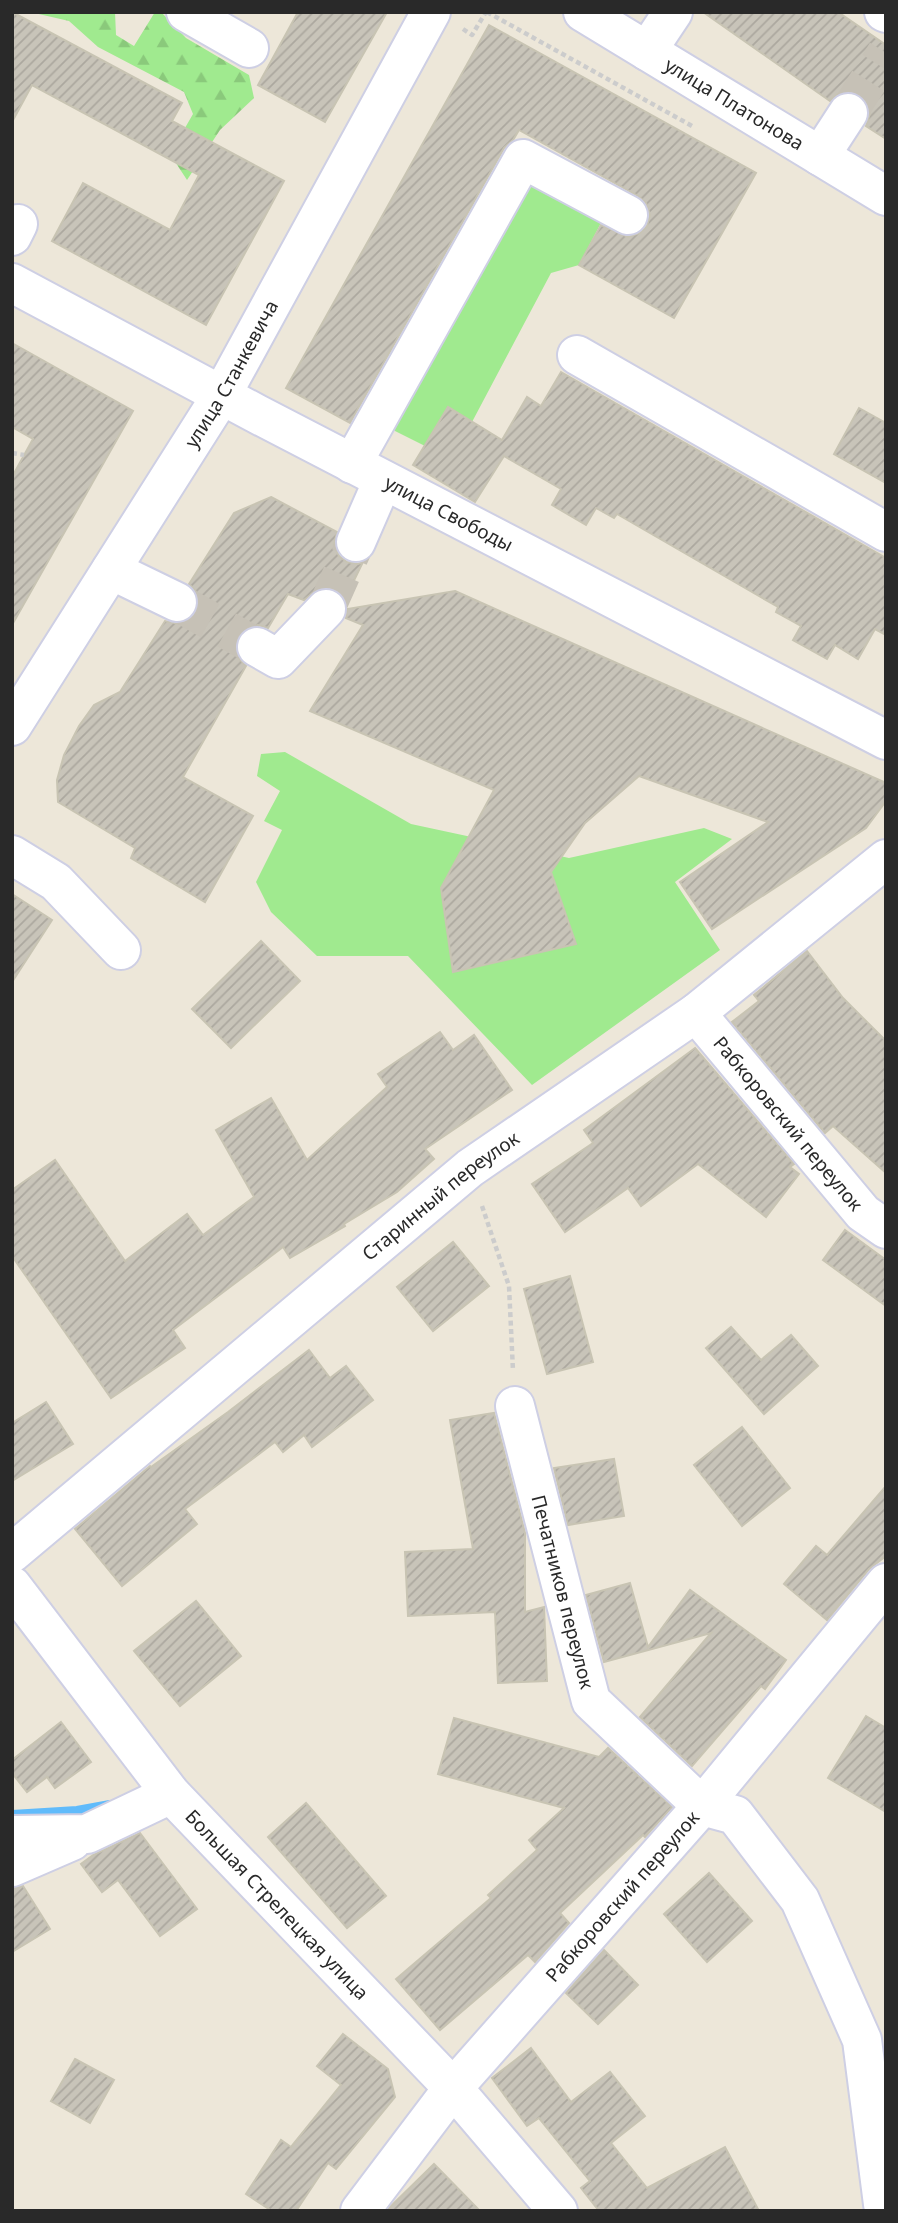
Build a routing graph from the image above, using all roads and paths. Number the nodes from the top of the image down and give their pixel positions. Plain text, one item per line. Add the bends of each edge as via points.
1 (186, 12) edge
2 (486, 12) edge
3 (583, 12) edge
4 (673, 12) edge
5 (447, 20) edge
6 (249, 48) dead end
7 (647, 51) junction
8 (848, 113) tunnel mouth
9 (692, 127) dead end
10 (820, 156) junction
11 (886, 196) edge
12 (628, 215) dead end
13 (12, 283) edge
14 (577, 355) dead end
15 (221, 396) junction
16 (12, 453) edge
17 (24, 455) dead end
18 (368, 472) junction
19 (886, 532) edge
20 (356, 542) tunnel mouth
21 (111, 570) junction
22 (177, 602) tunnel mouth
23 (326, 609) tunnel mouth
24 (257, 647) tunnel mouth
25 (13, 724) edge
26 (885, 737) edge
27 (12, 855) edge
28 (886, 859) edge
29 (121, 950) dead end
30 (696, 1013) junction
31 (470, 1168) junction
32 (886, 1229) edge
33 (515, 1406) joint
34 (12, 1553) edge
35 (886, 1583) edge
36 (12, 1586) edge
37 (171, 1794) junction
38 (702, 1806) junction
39 (87, 1834) junction
40 (12, 1835) edge
41 (12, 1867) edge
42 (453, 2088) junction
43 (360, 2211) edge
44 (558, 2211) edge
45 (886, 2211) edge

1 - 6 street
2 - 5 path via 472,35
2 - 9 path
3 - 7 street, улица Платонова
4 - 7 street
5 - 15 street, улица Станкевича
7 - 10 street, улица Платонова
8 - 10 street
10 - 11 street, улица Платонова
12 - 18 street via 523,159
13 - 15 street, улица Свободы
14 - 19 street
15 - 18 street, улица Свободы
15 - 21 street, улица Станкевича
16 - 17 path
18 - 20 street
18 - 26 street, улица Свободы
21 - 22 street
21 - 25 street, улица Станкевича
23 - 24 street via 278,659
27 - 29 street via 56,882
28 - 30 street, Старинный переулок
30 - 31 street, Старинный переулок
30 - 32 street, Рабкоровский переулок via 863,1213
31 - 33 path via 509,1286
31 - 34 street, Старинный переулок
33 - 38 street, Печатников переулок via 591,1701
35 - 38 street, Рабкоровский переулок
36 - 37 street, Большая Стрелецкая улица
37 - 39 street
37 - 42 street, Большая Стрелецкая улица
38 - 42 street, Рабкоровский переулок
38 - 45 street, Печатников переулок via 735,1815 800,1900 862,2040
39 - 40 street
39 - 41 street
42 - 43 street, Рабкоровский переулок
42 - 44 street, Большая Стрелецкая улица

